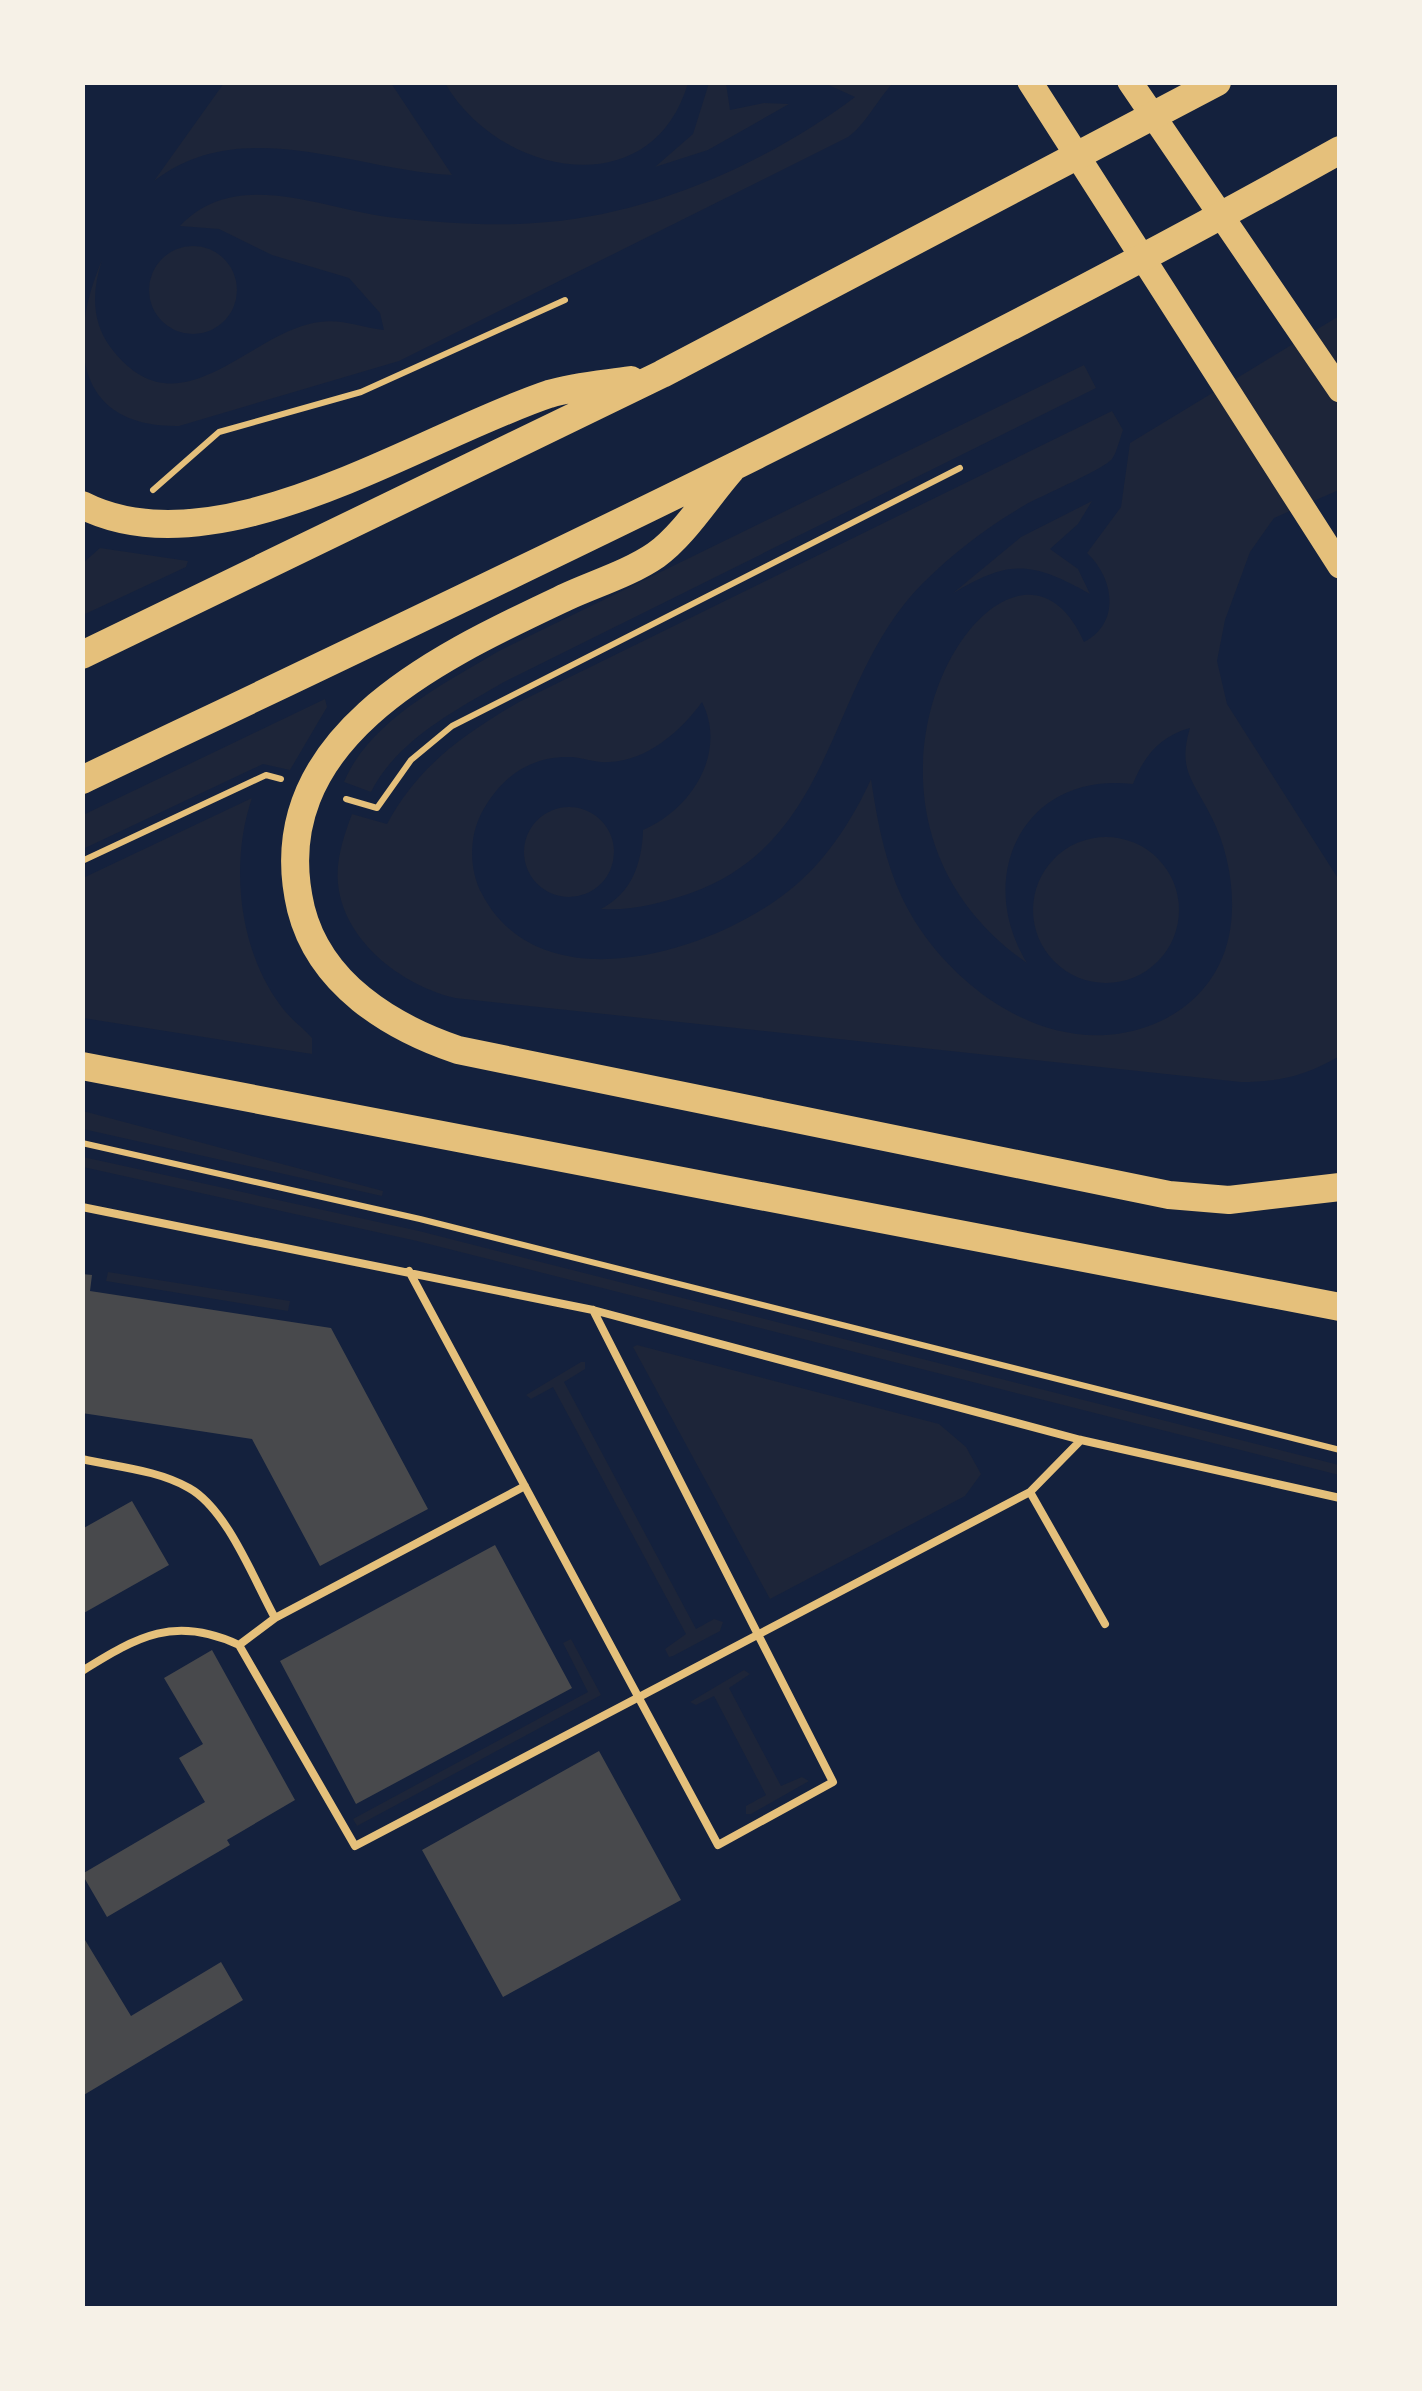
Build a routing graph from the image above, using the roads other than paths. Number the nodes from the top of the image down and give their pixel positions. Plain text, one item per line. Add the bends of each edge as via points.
1 (1030, 82) edge
2 (1130, 82) edge
3 (1218, 82) edge
4 (1340, 150) edge
5 (662, 374) junction
6 (1340, 390) edge
7 (732, 470) junction
8 (82, 505) edge
9 (1340, 566) edge
10 (82, 655) edge
11 (82, 780) edge
12 (82, 1066) edge
13 (1340, 1187) edge
14 (82, 1207) edge
15 (408, 1271) junction
16 (1340, 1307) edge
17 (593, 1310) junction
18 (1081, 1440) junction
19 (82, 1459) edge
20 (525, 1486) junction
21 (1030, 1492) junction
22 (1340, 1498) edge
23 (275, 1618) junction
24 (1105, 1624) dead end
25 (755, 1634) junction
26 (240, 1645) junction
27 (82, 1671) edge
28 (637, 1696) junction

1 - 9 main road
2 - 6 main road
3 - 5 highway
4 - 7 highway via 1106,281
5 - 8 highway via 551,394 277,505 170,526 118,519
5 - 10 highway
7 - 11 highway
7 - 13 highway via 656,555 412,677 327,759 300,822 296,856 305,922 351,991 412,1034 458,1050 1170,1194 1229,1200
12 - 16 highway
14 - 15 lane
15 - 17 lane
15 - 20 lane
17 - 18 lane
17 - 25 lane
18 - 21 lane
18 - 22 lane
19 - 23 lane via 191,1489 214,1508
20 - 23 lane
20 - 28 lane
21 - 24 lane
21 - 25 lane
23 - 26 lane
25 - 28 lane
25 - 28 lane via 834,1782 718,1845
26 - 27 lane via 212,1632 172,1630 132,1639
26 - 28 lane via 355,1846

